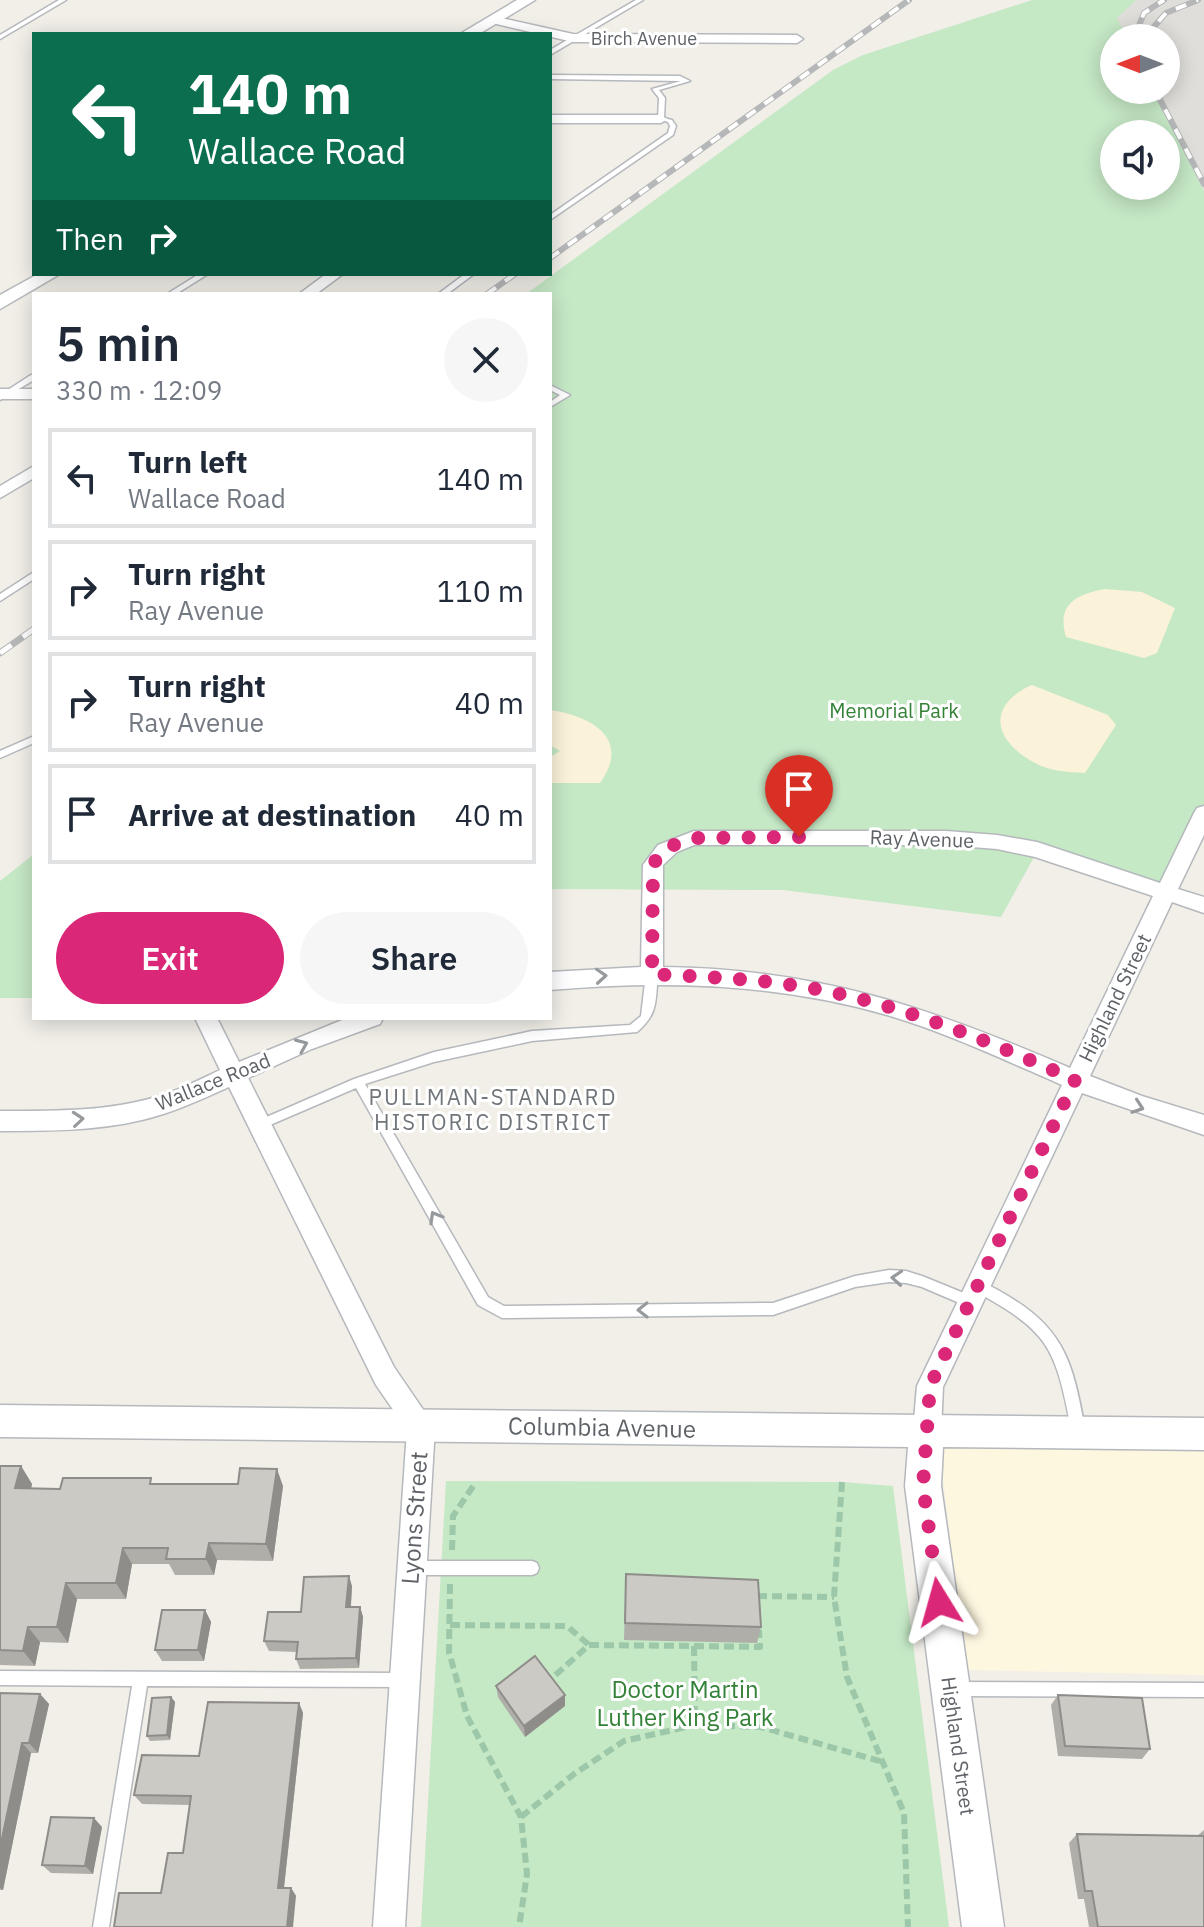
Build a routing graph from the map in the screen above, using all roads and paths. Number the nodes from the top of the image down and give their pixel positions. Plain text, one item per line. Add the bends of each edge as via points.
1 (63, 0) edge
2 (528, 0) edge
3 (640, 0) edge
4 (492, 20) junction
5 (471, 32) edge
6 (546, 32) edge
7 (552, 33) edge
8 (0, 37) edge
9 (573, 38) junction
10 (797, 39) dead end
11 (552, 52) edge
12 (552, 77) edge
13 (552, 119) edge
14 (574, 119) junction
15 (661, 119) junction
16 (552, 134) edge
17 (552, 217) edge
18 (47, 276) edge
19 (201, 276) edge
20 (333, 276) edge
21 (467, 276) edge
22 (174, 292) edge
23 (309, 292) edge
24 (445, 292) edge
25 (0, 303) edge
26 (32, 378) edge
27 (552, 388) edge
28 (32, 394) edge
29 (2, 395) edge
30 (552, 404) edge
31 (32, 472) edge
32 (0, 493) edge
33 (32, 576) edge
34 (0, 598) edge
35 (32, 740) edge
36 (0, 755) edge
37 (1204, 813) edge
38 (1166, 893) junction
39 (1204, 905) edge
40 (652, 974) junction
41 (552, 981) edge
42 (207, 1020) edge
43 (367, 1020) edge
44 (234, 1076) junction
45 (1075, 1080) junction
46 (358, 1082) junction
47 (0, 1121) edge
48 (259, 1125) junction
49 (1204, 1125) edge
50 (974, 1294) junction
51 (0, 1421) edge
52 (421, 1427) junction
53 (927, 1431) junction
54 (1079, 1432) junction
55 (1204, 1434) edge
56 (476, 1482) dead end
57 (842, 1482) dead end
58 (412, 1568) junction
59 (451, 1568) junction
60 (532, 1568) dead end
61 (834, 1597) junction
62 (758, 1608) edge
63 (758, 1621) edge
64 (450, 1625) junction
65 (589, 1645) junction
66 (694, 1646) junction
67 (0, 1678) edge
68 (141, 1679) junction
69 (551, 1679) edge
70 (405, 1680) junction
71 (951, 1689) junction
72 (1204, 1690) edge
73 (695, 1725) junction
74 (883, 1762) junction
75 (521, 1817) junction
76 (101, 1927) edge
77 (389, 1927) edge
78 (519, 1927) edge
79 (908, 1927) edge
80 (983, 1927) edge

1 - 8 lane
2 - 4 street
3 - 9 lane
4 - 5 street
4 - 6 street, Birch Avenue
7 - 9 street, Birch Avenue
9 - 10 street, Birch Avenue
9 - 11 lane
12 - 15 lane via 685,79 685,84 655,89 662,98
13 - 14 street
14 - 15 street
14 - 16 street
15 - 17 lane via 672,124 671,134
18 - 25 street
19 - 22 lane
20 - 23 street
21 - 24 lane
26 - 29 lane
27 - 30 lane via 566,395
28 - 29 street
31 - 32 street
33 - 34 lane
35 - 36 lane
37 - 38 street, Highland Street
38 - 39 street, Ray Avenue
38 - 40 street, Ray Avenue via 997,842 694,838 668,847 653,865
38 - 45 street, Highland Street
41 -> 40 street
40 - 45 street via 799,986 864,1000 930,1020
40 - 46 lane via 646,1018 633,1029 568,1032 486,1045
42 - 44 street, Lyons Street
44 -> 43 street, Wallace Road
47 -> 44 street, Wallace Road via 62,1121 140,1111
44 - 48 street, Lyons Street
45 -> 49 street via 1129,1104
45 - 50 street, Highland Street
46 - 48 lane
50 -> 46 lane via 889,1276 850,1282 773,1309 502,1312 483,1301
48 - 52 street, Lyons Street via 385,1376
50 - 53 street, Highland Street via 930,1386
50 - 54 lane via 1020,1308 1050,1337 1067,1371
51 - 52 street, Columbia Avenue
52 - 53 street, Columbia Avenue
52 - 58 street, Lyons Street
53 - 54 street, Columbia Avenue
53 - 71 street, Highland Street via 923,1486
54 - 55 street, Columbia Avenue
56 - 59 path via 453,1516
57 - 61 path
58 - 59 lane
58 - 70 street, Lyons Street
59 - 60 lane
59 - 64 path
61 - 62 path via 757,1594
61 - 74 path via 847,1677
63 - 66 path via 760,1647
64 - 65 path via 567,1626
64 - 75 path via 449,1652 467,1716
65 - 66 path
65 - 69 path
66 - 73 path
67 - 68 lane
68 - 70 lane
68 - 76 lane
70 - 77 street, Lyons Street
71 - 72 lane
71 - 80 street, Highland Street
73 - 74 path via 761,1727
73 - 75 path via 624,1741
74 - 79 path via 904,1813
75 - 78 path via 527,1874

